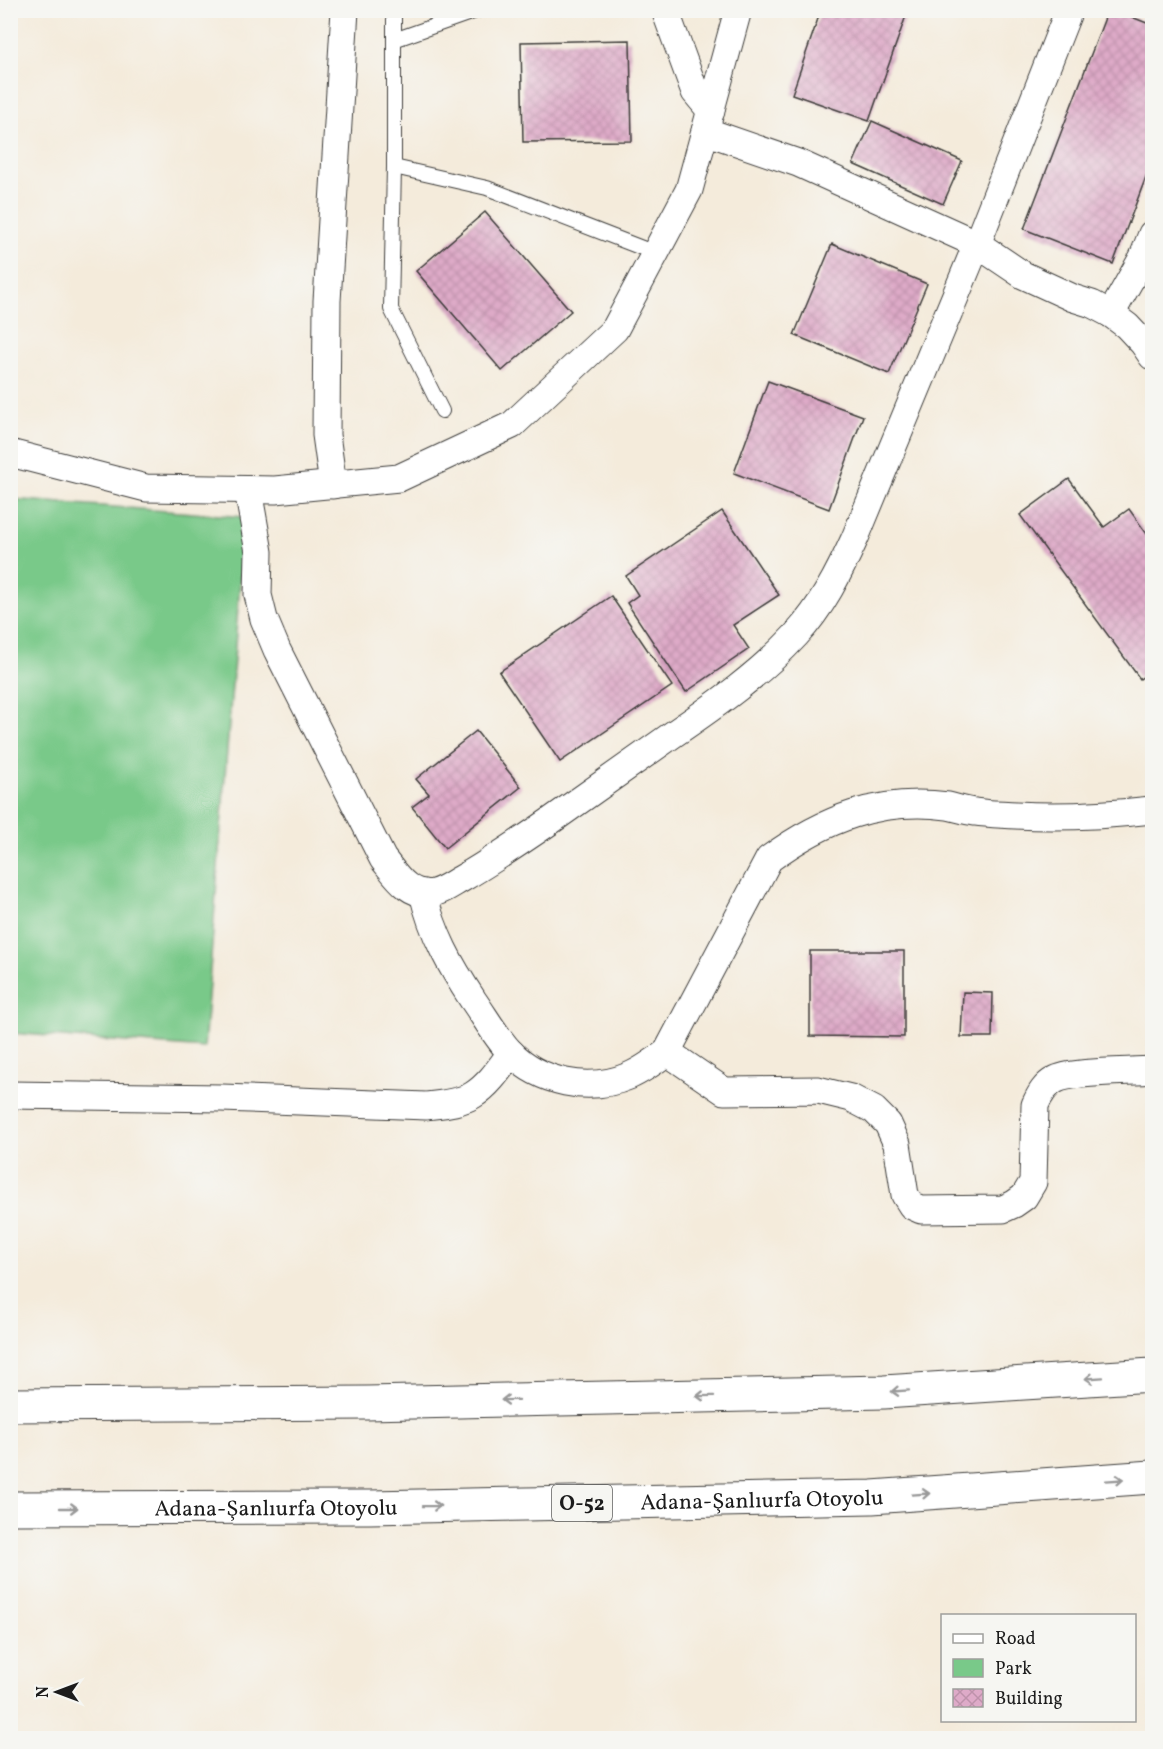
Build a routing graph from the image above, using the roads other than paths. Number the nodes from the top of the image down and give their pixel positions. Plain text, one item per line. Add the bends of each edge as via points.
1 (345, 10) edge
2 (394, 10) edge
3 (479, 10) edge
4 (665, 10) edge
5 (738, 10) edge
6 (1069, 10) edge
7 (394, 40) junction
8 (708, 121) junction
9 (394, 167) junction
10 (1152, 234) edge
11 (977, 244) junction
12 (655, 253) junction
13 (1111, 314) junction
14 (1152, 356) edge
15 (442, 411) dead end
16 (10, 453) edge
17 (333, 485) junction
18 (248, 490) junction
19 (1152, 810) edge
20 (423, 893) junction
21 (667, 1052) junction
22 (511, 1053) junction
23 (1152, 1070) edge
24 (10, 1095) edge
25 (1152, 1375) edge
26 (10, 1405) edge
27 (1152, 1477) edge
28 (10, 1508) edge

1 - 17 street via 327,301 326,435
2 - 7 lane
3 - 7 lane
4 - 8 street
5 - 8 street
6 - 11 street
7 - 9 lane
8 - 11 street
8 - 12 street via 689,190
9 - 12 lane via 487,188
9 - 15 lane via 391,309
10 - 13 street
11 - 13 street via 1023,275
11 - 20 street via 840,572 798,633 773,659 718,703 503,854 442,890
12 - 17 street via 615,328 512,425 399,478
13 - 14 street via 1127,326
16 - 18 street via 146,488
17 - 18 street
18 - 20 street via 259,552 258,595 277,650 383,859 404,885
19 - 21 street via 1059,816 975,812 921,804 868,810 816,828 770,859
20 - 22 street via 428,915 450,964
21 - 22 street via 628,1077 585,1084 543,1075
21 - 23 street via 724,1091 818,1090 850,1098 874,1110 888,1124 897,1144 905,1195 912,1206 921,1210 992,1210 1014,1204 1033,1182 1035,1105 1046,1086 1063,1076
22 - 24 street via 472,1096 426,1106
25 -> 26 highway via 884,1392 367,1403
28 -> 27 highway, Adana-Şanlıurfa Otoyolu / O-52 via 370,1507 872,1497

